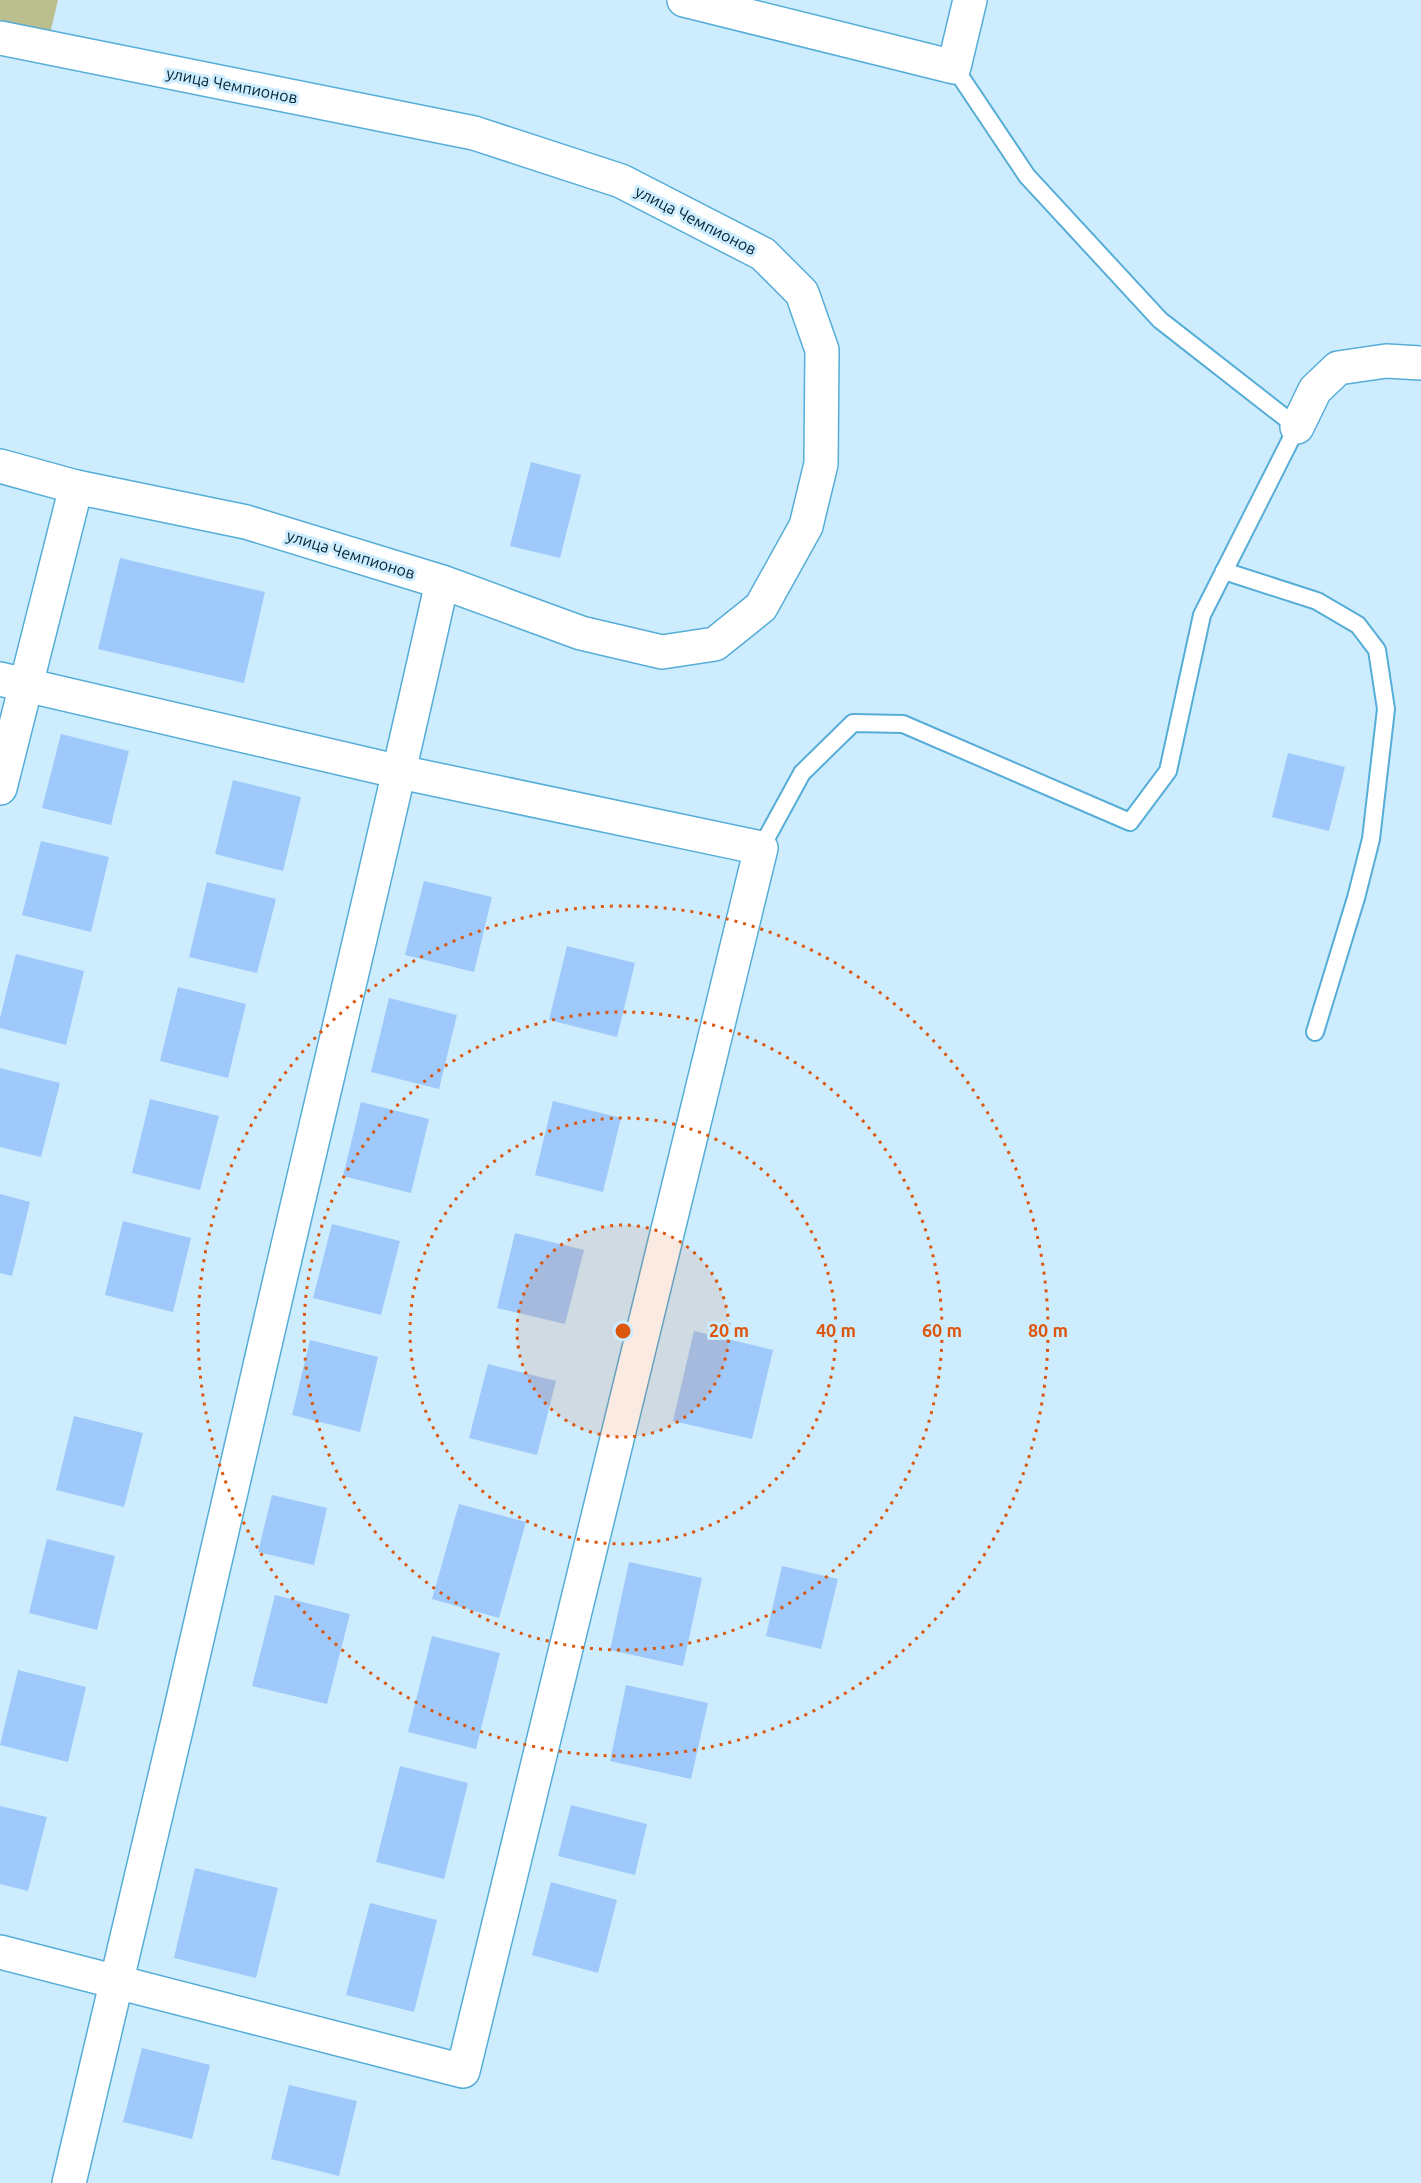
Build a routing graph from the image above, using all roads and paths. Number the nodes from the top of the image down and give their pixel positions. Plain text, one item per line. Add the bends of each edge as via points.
1 (684, 0) edge
2 (970, 0) edge
3 (0, 38) edge
4 (954, 67) junction
5 (1421, 363) edge
6 (1297, 427) junction
7 (0, 466) edge
8 (76, 487) junction
9 (1224, 571) junction
10 (442, 582) junction
11 (12, 683) edge
12 (400, 772) junction
13 (0, 788) edge
14 (761, 848) junction
15 (1315, 1032) dead end
16 (0, 1952) edge
17 (118, 1982) junction
18 (69, 2183) edge

1 - 4 street
2 - 4 street
3 - 10 street, улица Чемпионов via 485,137 621,181 763,254 802,293 822,350 821,464 806,526 761,607 715,644 662,652 581,633
4 - 6 lane via 1027,176 1160,320
5 - 6 street via 1386,361 1338,368 1315,390
6 - 9 lane
7 - 8 street, улица Чемпионов
8 - 10 street, улица Чемпионов via 246,522
8 - 11 street
9 - 14 lane via 1202,615 1168,771 1130,822 903,724 853,723 802,773
9 - 15 lane via 1317,601 1358,625 1377,650 1386,709 1371,839
10 - 12 street
11 - 12 street
11 - 13 street
12 - 14 street
12 - 17 street
14 - 17 street via 463,2071
16 - 17 street
17 - 18 street

